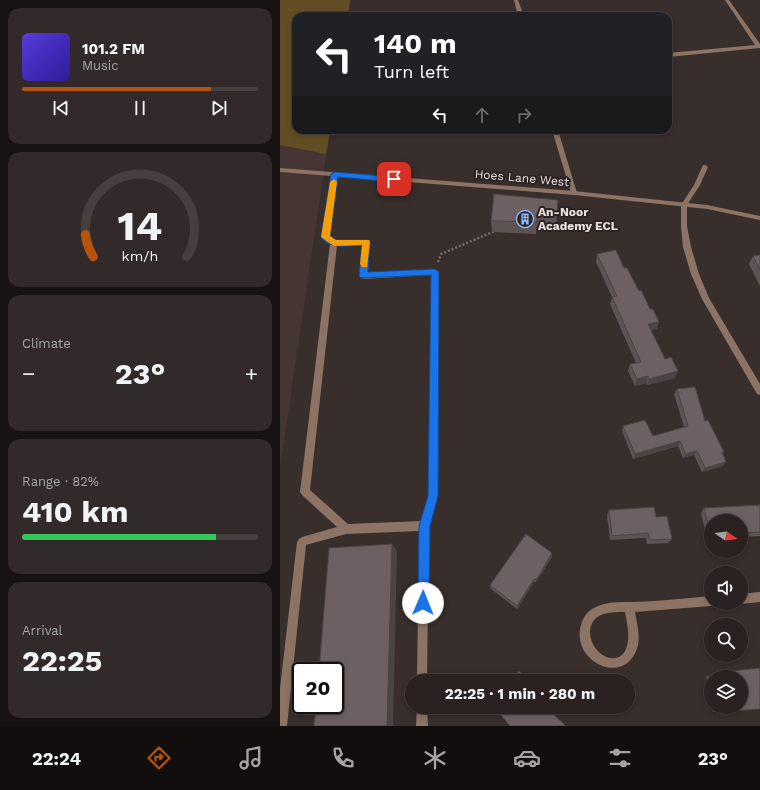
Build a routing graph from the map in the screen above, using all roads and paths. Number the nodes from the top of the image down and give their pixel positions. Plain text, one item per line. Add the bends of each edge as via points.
1 (516, 0) edge
2 (727, 0) edge
3 (520, 12) edge
4 (759, 46) edge
5 (672, 54) edge
6 (556, 134) edge
7 (705, 167) dead end
8 (280, 170) edge
9 (335, 174) junction
10 (574, 193) junction
11 (684, 205) junction
12 (760, 218) edge
13 (497, 230) edge
14 (334, 243) junction
15 (435, 272) junction
16 (760, 391) edge
17 (424, 526) junction
18 (346, 529) junction
19 (760, 597) edge
20 (748, 598) edge
21 (704, 602) edge
22 (629, 607) junction
23 (422, 674) edge
24 (422, 714) edge
25 (281, 726) edge
26 (422, 726) edge

1 - 3 street
2 - 4 street
4 - 5 street
6 - 10 street
7 - 11 street
8 - 9 street, Hoes Lane West
9 - 10 street, Hoes Lane West
9 - 14 street via 325,237
10 - 11 street, Hoes Lane West
11 - 12 street, Hoes Lane West via 714,208
11 - 16 street via 687,247 695,274 706,299
13 - 15 path via 441,254
14 - 15 street via 366,242 364,276
14 - 18 street via 304,492
15 - 17 street via 433,496
17 - 18 street
17 - 23 street
18 - 25 street via 302,542
19 - 20 street
21 - 22 street
22 - 22 street via 598,611 587,623 584,631 585,640 594,656 601,661 617,662 630,652 634,644 634,635
24 - 26 street

